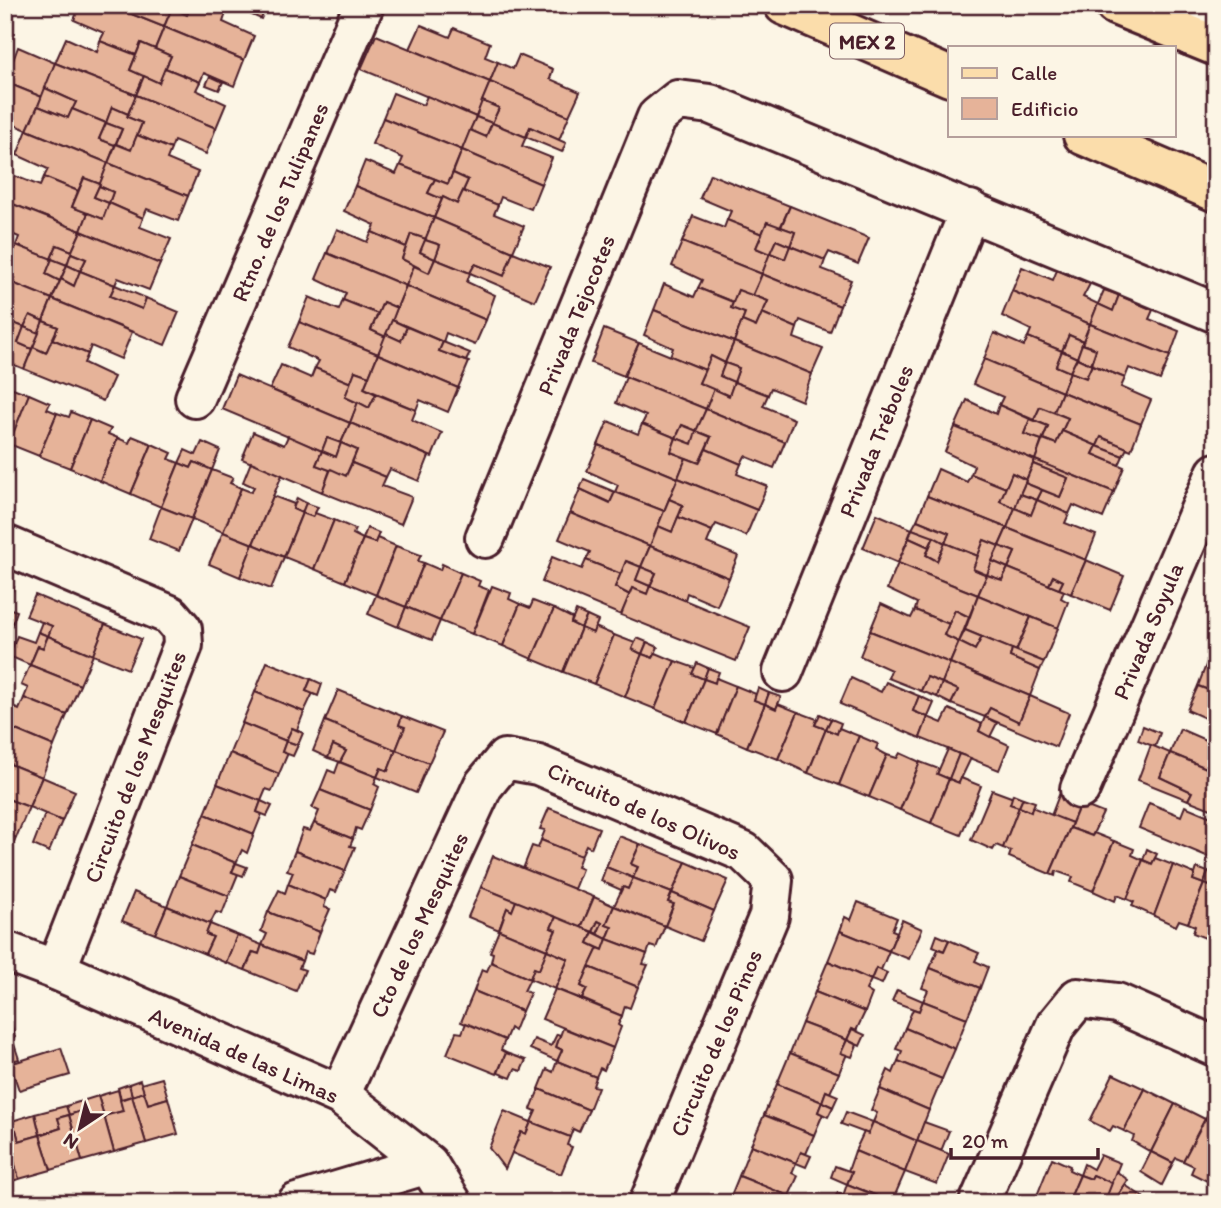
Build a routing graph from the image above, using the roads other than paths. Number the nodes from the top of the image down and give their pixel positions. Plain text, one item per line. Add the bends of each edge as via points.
1 (364, 5) edge
2 (784, 5) edge
3 (1115, 5) edge
4 (1203, 29) edge
5 (948, 76) edge
6 (1085, 136) edge
7 (1216, 192) edge
8 (970, 210) junction
9 (1216, 313) edge
10 (195, 398) dead end
11 (1216, 472) edge
12 (485, 538) dead end
13 (5, 545) edge
14 (783, 672) dead end
15 (505, 760) joint
16 (1080, 789) dead end
17 (774, 880) joint
18 (5, 951) edge
19 (56, 970) junction
20 (1216, 1046) edge
21 (340, 1095) junction
22 (428, 1164) junction
23 (297, 1203) edge
24 (452, 1203) edge
25 (649, 1203) edge
26 (979, 1203) edge

1 - 10 street, Rtno. de los Tulipanes
2 - 5 main road, MEX 2
3 - 4 main road
6 - 7 main road
8 - 9 street
8 - 12 street, Privada Tejocotes via 710,104 678,100 657,117
8 - 14 street, Privada Tréboles
11 - 16 street, Privada Soyula
13 - 19 street, Circuito de los Mesquites via 170,615 182,629 183,645
15 - 17 street, Circuito de los Olivos via 538,765 744,852
15 - 21 street, Cto de los Mesquites via 483,786
17 - 25 street, Circuito de los Pinos via 769,916
18 - 19 street, Avenida de las Limas
19 - 21 street, Avenida de las Limas
20 - 26 street via 1117,1003 1078,998 1056,1025
21 - 22 street, Avenida de las Limas
22 - 23 street
22 - 24 street, Avenida de las Limas

